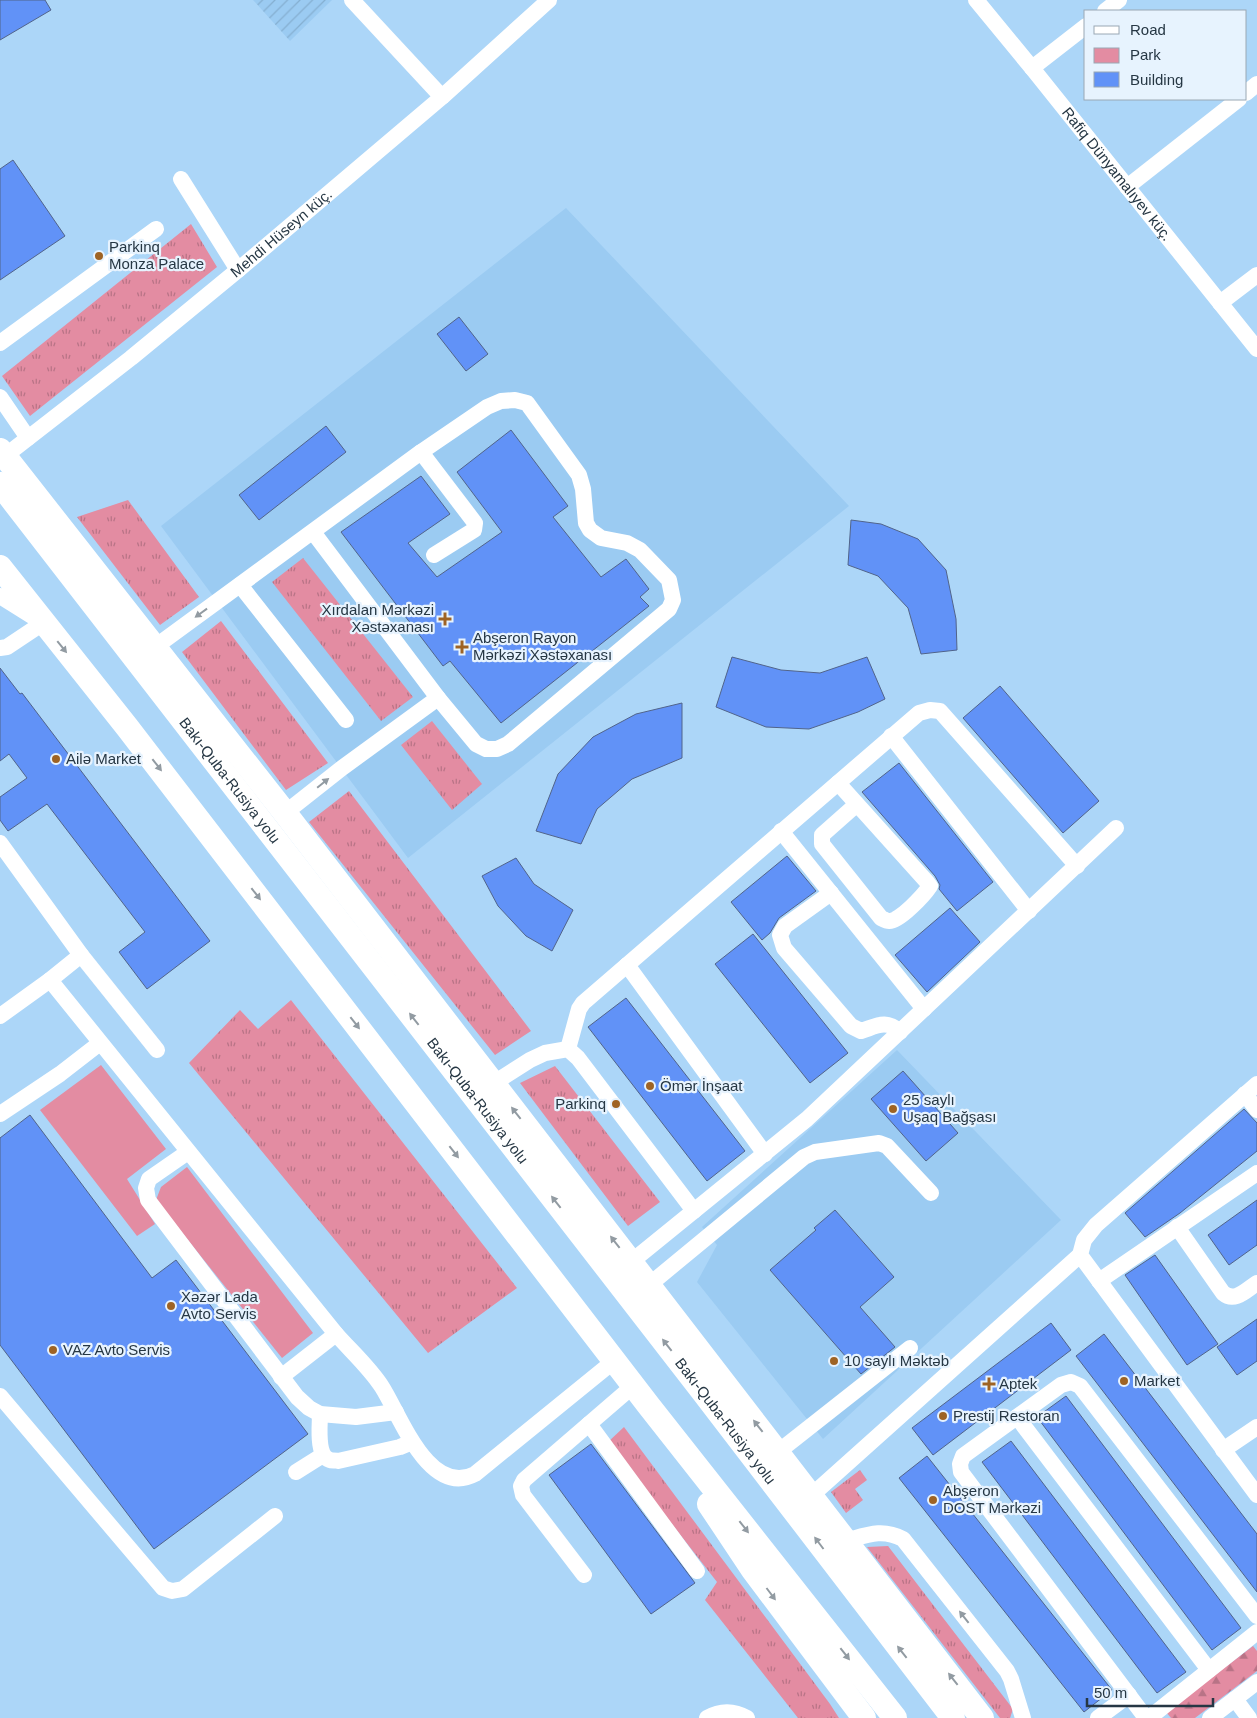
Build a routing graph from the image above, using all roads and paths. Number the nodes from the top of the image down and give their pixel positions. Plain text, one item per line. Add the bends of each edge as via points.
1 (352, 0) edge
2 (549, 0) edge
3 (976, 0) edge
4 (1119, 0) edge
5 (1105, 10) edge
6 (1084, 28) edge
7 (1032, 68) junction
8 (1257, 84) edge
9 (1247, 92) edge
10 (442, 97) junction
11 (1238, 100) edge
12 (180, 179) dead end
13 (1127, 187) junction
14 (156, 229) dead end
15 (238, 270) junction
16 (1257, 275) edge
17 (1220, 303) junction
18 (0, 343) edge
19 (1257, 349) edge
20 (0, 397) edge
21 (28, 438) junction
22 (421, 452) junction
23 (2, 453) edge
24 (0, 484) edge
25 (313, 532) junction
26 (434, 555) dead end
27 (0, 567) edge
28 (240, 585) junction
29 (0, 596) edge
30 (43, 623) junction
31 (155, 647) junction
32 (0, 648) edge
33 (438, 698) junction
34 (346, 720) dead end
35 (891, 736) junction
36 (838, 783) junction
37 (857, 804) junction
38 (285, 814) junction
39 (1116, 828) dead end
40 (782, 831) junction
41 (0, 843) edge
42 (1077, 866) junction
43 (831, 893) junction
44 (1029, 911) junction
45 (81, 955) junction
46 (626, 965) junction
47 (50, 980) junction
48 (924, 1009) junction
49 (0, 1016) edge
50 (900, 1032) junction
51 (100, 1043) junction
52 (568, 1049) junction
53 (156, 1050) dead end
54 (494, 1084) junction
55 (1251, 1089) edge
56 (1257, 1110) edge
57 (0, 1114) edge
58 (188, 1152) junction
59 (764, 1154) junction
60 (1257, 1172) edge
61 (931, 1194) dead end
62 (694, 1211) junction
63 (1177, 1227) junction
64 (1080, 1255) junction
65 (631, 1262) junction
66 (1099, 1281) junction
67 (1257, 1283) edge
68 (649, 1286) junction
69 (336, 1334) junction
70 (910, 1348) dead end
71 (614, 1361) junction
72 (281, 1377) junction
73 (633, 1386) junction
74 (0, 1396) edge
75 (649, 1406) junction
76 (396, 1412) junction
77 (320, 1414) junction
78 (1017, 1417) junction
79 (589, 1424) junction
80 (1257, 1427) edge
81 (412, 1442) junction
82 (1223, 1450) junction
83 (778, 1452) junction
84 (323, 1455) junction
85 (296, 1472) dead end
86 (812, 1495) junction
87 (1257, 1495) edge
88 (276, 1516) dead end
89 (845, 1541) junction
90 (698, 1571) dead end
91 (584, 1574) dead end
92 (1257, 1616) edge
93 (1257, 1632) edge
94 (1209, 1670) junction
95 (1257, 1682) edge
96 (1129, 1695) junction
97 (1235, 1699) junction
98 (707, 1718) edge
99 (747, 1718) edge
100 (864, 1718) edge
101 (895, 1718) edge
102 (953, 1718) edge
103 (982, 1718) edge
104 (1023, 1718) edge
105 (1098, 1718) edge
106 (1148, 1718) edge
107 (1210, 1718) edge
108 (1249, 1718) edge

1 - 10 street
2 - 10 street, Mehdi Hüseyn küç.
3 - 7 street, Rafiq Dünyamalıyev küç.
4 - 5 street
6 - 7 street
7 - 13 street, Rafiq Dünyamalıyev küç.
8 - 9 street
10 - 15 street, Mehdi Hüseyn küç.
11 - 13 street
12 - 15 street
13 - 17 street, Rafiq Dünyamalıyev küç.
14 - 18 street
15 - 21 street, Mehdi Hüseyn küç.
16 - 17 street
17 - 19 street, Rafiq Dünyamalıyev küç.
20 - 21 street
21 - 23 street, Mehdi Hüseyn küç.
22 - 25 street
22 - 26 street via 475,523 474,530
22 - 33 street via 487,406 500,401 527,403 579,475 586,523 590,530 601,538 627,543 640,550 668,580 673,600 669,609 508,744 497,749 486,750 476,744
23 - 31 highway
102 -> 24 highway, Bakı-Quba-Rusiya yolu
25 - 28 street
25 - 33 street
27 - 30 highway
28 -> 31 street
28 - 34 street
29 - 30 street
30 - 32 street via 7,647
30 -> 71 highway via 133,735
31 - 38 highway
38 -> 33 street
35 - 36 street
35 - 42 street via 919,713 940,711
35 - 44 street
36 - 37 street
36 - 40 street
37 - 37 street via 930,886 896,920 881,918 822,844 822,835 827,829
38 - 54 highway
39 - 42 street
40 - 43 street
40 - 46 street
41 - 45 street
42 - 44 street
43 - 48 street
43 - 50 street via 785,926 780,935 784,948 851,1026 861,1031 892,1024
44 - 48 street
45 - 47 street
45 - 53 street
46 - 52 street via 583,1003
46 - 59 street
47 - 49 street
47 - 51 street
48 - 50 street
50 - 59 street
51 - 57 street
51 - 58 street
52 - 54 street via 545,1053 530,1060
52 - 62 street
65 -> 54 highway
55 - 56 street
55 - 64 street via 1096,1226 1084,1240
58 - 69 street
58 - 72 street via 150,1179 146,1188 148,1200
59 - 62 street
60 - 63 street
61 - 68 street via 887,1146 879,1143 815,1152 804,1157
62 - 65 street
63 - 66 street
63 - 67 street via 1228,1297 1236,1297
64 - 66 street
64 - 86 street
65 - 68 highway
66 - 82 street
83 -> 68 highway
69 - 72 street
69 - 76 street via 381,1386
70 - 83 street
71 - 73 highway
71 - 81 street via 467,1479 454,1479 443,1474
72 - 77 street via 296,1397
73 - 75 highway
73 - 79 street
74 - 88 street via 163,1588 172,1591 183,1589
75 -> 100 highway via 732,1540
75 -> 101 highway
76 - 77 street via 356,1416
76 - 81 street
77 - 84 street
78 - 92 street via 1061,1385 1071,1382 1080,1386
78 - 94 street
78 - 96 street via 963,1456 961,1472
79 - 90 street
79 - 91 street via 521,1486 523,1495
80 - 82 street
81 - 84 street via 338,1461
82 - 87 street
83 - 86 highway
84 - 85 street
86 - 89 highway
103 -> 89 highway
104 -> 89 street via 1007,1671 903,1539 893,1533 878,1533
93 - 94 street
94 - 106 street
95 - 97 street
96 - 105 street
96 - 106 street
97 - 107 street
97 - 108 street
98 - 99 street via 726,1712

